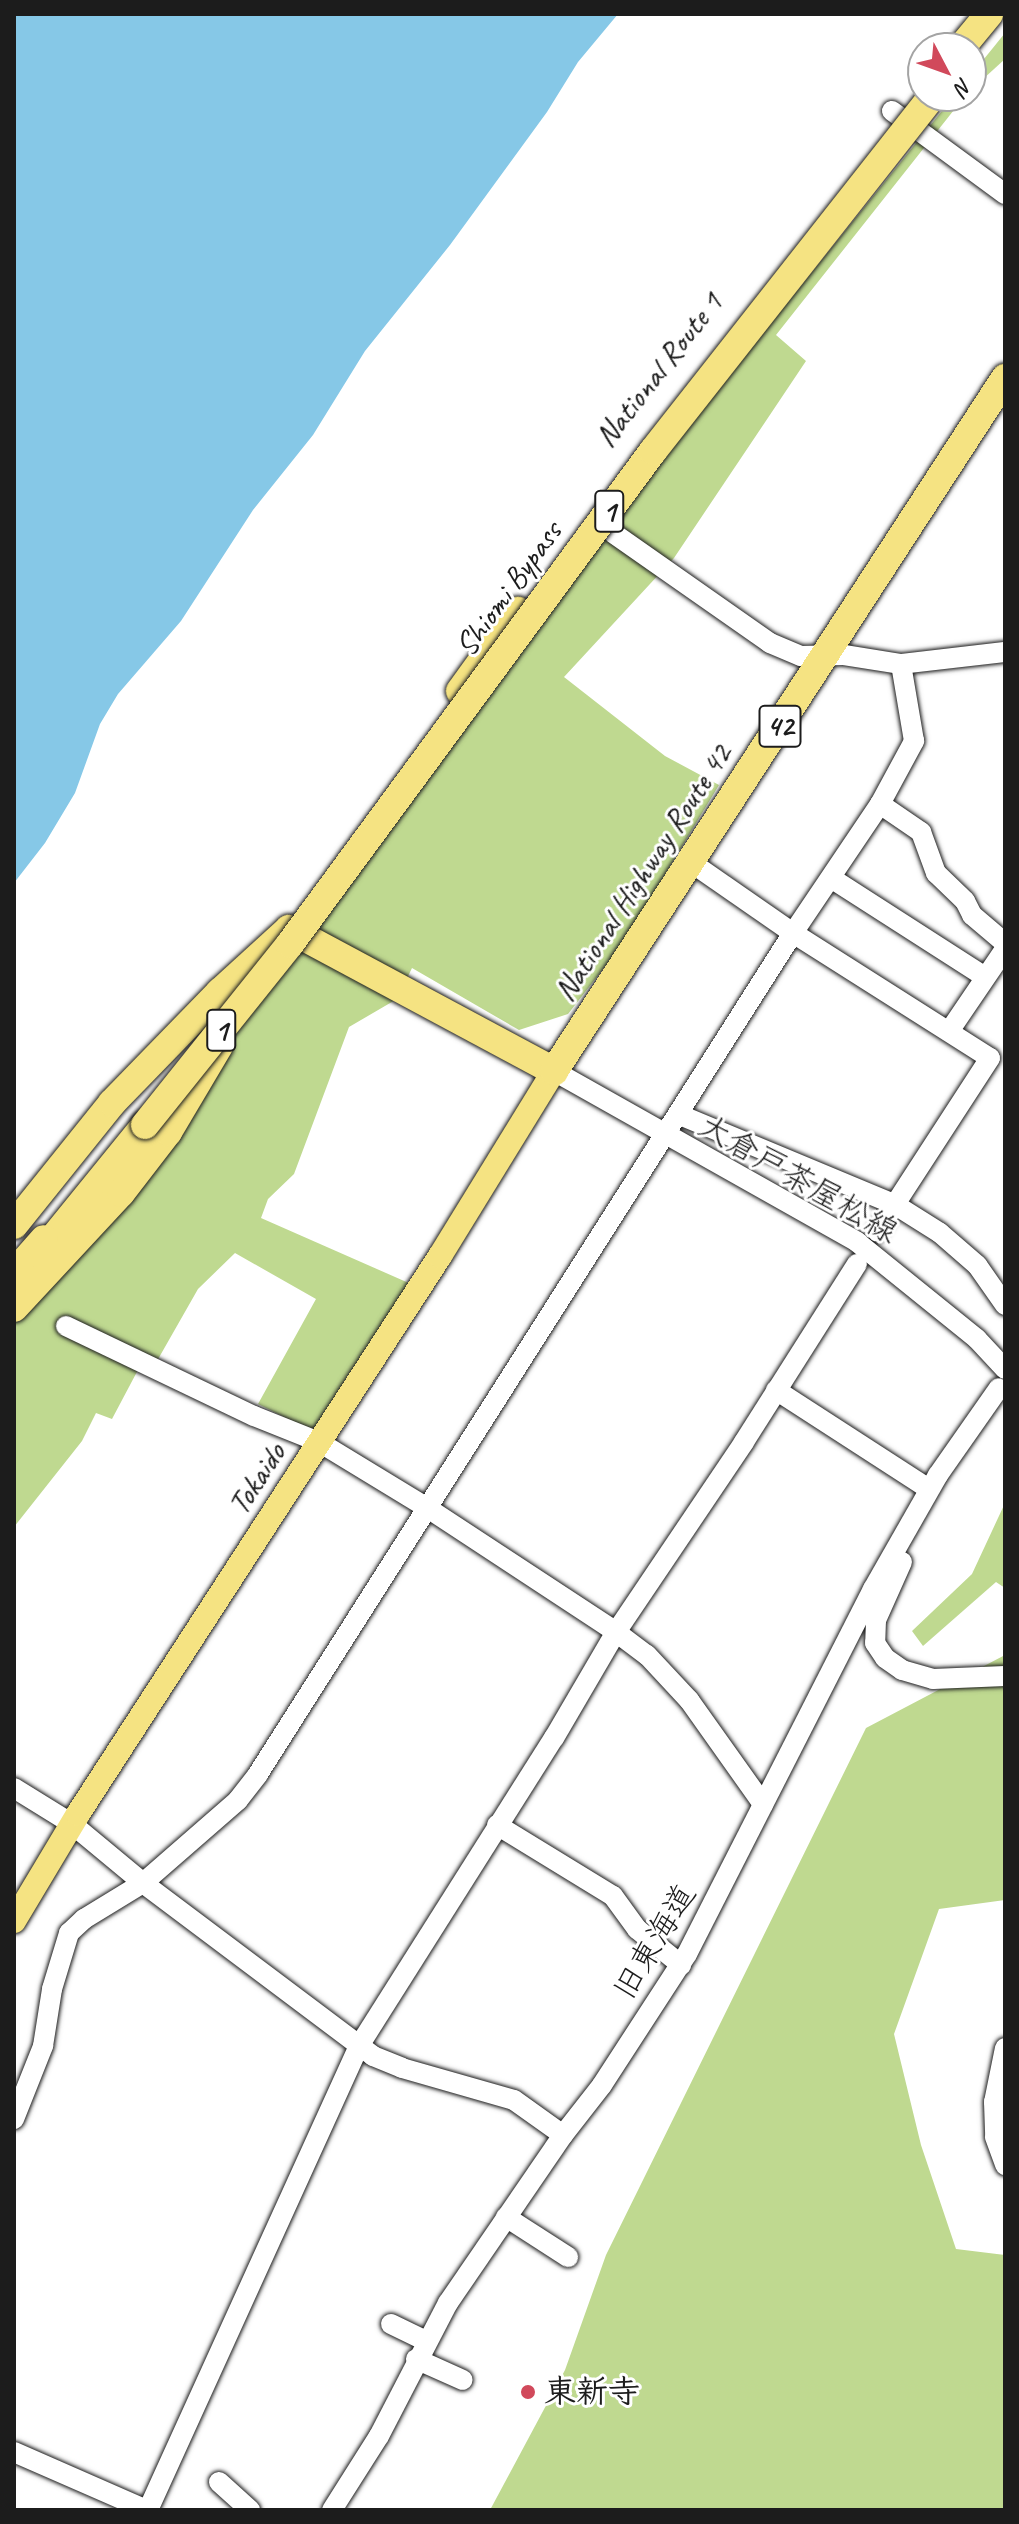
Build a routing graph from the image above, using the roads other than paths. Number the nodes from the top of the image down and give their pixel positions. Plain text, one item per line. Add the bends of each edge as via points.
1 (989, 14) edge
2 (998, 14) edge
3 (974, 32) edge
4 (983, 32) edge
5 (907, 107) edge
6 (919, 112) edge
7 (897, 115) junction
8 (1005, 194) edge
9 (1005, 378) edge
10 (613, 533) dead end
11 (1005, 652) edge
12 (829, 654) junction
13 (901, 664) junction
14 (880, 804) junction
15 (689, 861) junction
16 (831, 878) junction
17 (289, 929) junction
18 (793, 933) junction
19 (1005, 946) edge
20 (985, 977) junction
21 (950, 1030) junction
22 (554, 1071) junction
23 (680, 1115) junction
24 (145, 1125) junction
25 (667, 1136) junction
26 (894, 1204) junction
27 (14, 1225) edge
28 (877, 1232) dead end
29 (857, 1264) dead end
30 (14, 1273) edge
31 (14, 1285) edge
32 (1005, 1305) edge
33 (14, 1308) edge
34 (66, 1326) dead end
35 (1002, 1379) edge
36 (776, 1390) junction
37 (319, 1442) junction
38 (929, 1489) junction
39 (426, 1507) junction
40 (897, 1547) junction
41 (616, 1632) junction
42 (1005, 1676) edge
43 (14, 1788) edge
44 (763, 1804) junction
45 (72, 1824) junction
46 (497, 1825) junction
47 (143, 1883) junction
48 (14, 1921) edge
49 (681, 1965) junction
50 (359, 2046) junction
51 (1005, 2048) edge
52 (14, 2119) edge
53 (563, 2135) junction
54 (1005, 2165) edge
55 (506, 2217) junction
56 (568, 2257) dead end
57 (391, 2324) dead end
58 (421, 2350) junction
59 (463, 2380) dead end
60 (14, 2452) edge
61 (219, 2482) dead end
62 (147, 2510) edge
63 (250, 2510) edge
64 (332, 2510) edge

1 - 3 highway
2 - 4 highway
5 - 7 highway, National Route 1 / 1
6 - 24 highway, Shiomi Bypass / 1, bridge via 653,451 290,944
7 - 8 street
7 - 17 highway, National Route 1 / 1 via 487,652
9 - 12 highway, National Highway Route 42 / 42
10 - 12 street via 770,643 801,656
11 - 13 street
12 - 13 street
12 - 15 highway, National Highway Route 42 / 42
13 - 14 street via 914,741
14 - 16 street
14 - 19 street via 921,832 936,873
15 - 18 street
15 - 22 highway, National Highway Route 42 / 42
16 - 18 street
16 - 20 street
17 - 22 highway
17 - 27 highway via 112,1103
17 - 33 highway via 168,1132 121,1193
18 - 21 street
18 - 23 street
19 - 20 street
20 - 21 street
21 - 26 street via 990,1058
22 - 25 street, 大倉戸茶屋松線
22 - 37 main road, Tokaido
23 - 25 street
23 - 26 street
24 - 30 highway, Shiomi Bypass / 1
24 - 31 highway, Shiomi Bypass / 1
25 - 35 street, 大倉戸茶屋松線 via 857,1242 977,1339
25 - 39 street
26 - 28 street
26 - 32 street via 977,1265
29 - 36 street
34 - 37 street
35 - 38 street, 旧東海道
36 - 38 street
36 - 41 street
37 - 39 street
37 - 45 main road, Tokaido
38 - 40 street, 旧東海道
39 - 41 street
39 - 47 street via 258,1774 238,1800
40 - 42 street via 906,1553 876,1620 875,1643 885,1658 902,1670 933,1679
40 - 44 street, 旧東海道
41 - 44 street via 647,1655 689,1700
41 - 46 street
43 - 45 street
44 - 49 street, 旧東海道
45 - 47 street
45 - 48 main road, Tokaido
46 - 49 street via 613,1896 637,1929
46 - 50 street
47 - 50 street
47 - 52 street via 69,1933 52,1989 43,2046
49 - 53 street, 旧東海道
50 - 53 street via 402,2068 514,2100
50 - 62 street
51 - 54 street via 994,2102 995,2137
53 - 55 street, 旧東海道
55 - 56 street
55 - 58 street, 旧東海道
57 - 58 street
58 - 59 street
58 - 64 street, 旧東海道 via 379,2436
60 - 62 street
61 - 63 street

